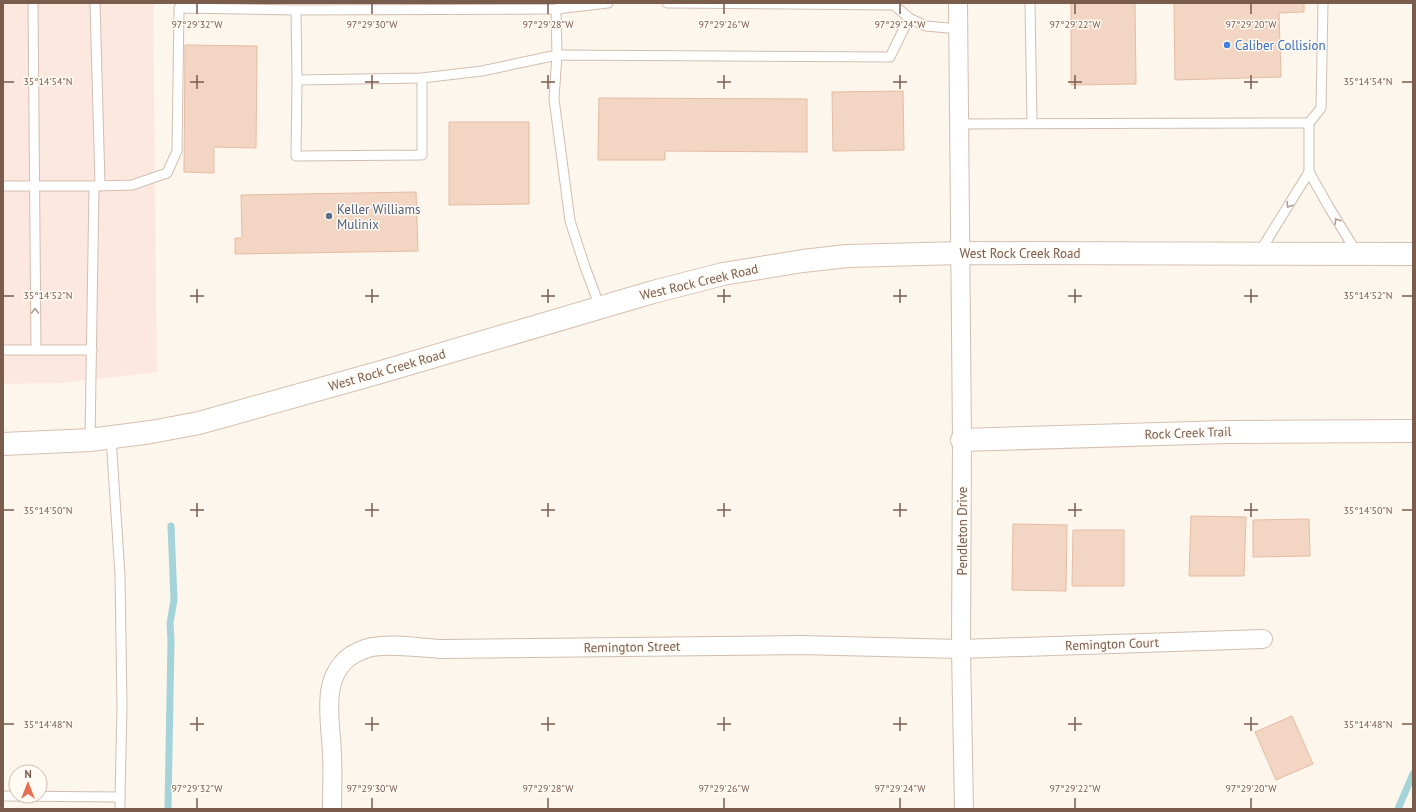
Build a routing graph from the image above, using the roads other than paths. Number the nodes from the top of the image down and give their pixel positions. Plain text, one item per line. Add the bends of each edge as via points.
1 (33, 3) edge
2 (95, 3) edge
3 (608, 3) edge
4 (667, 3) edge
5 (958, 3) edge
6 (1030, 3) edge
7 (1323, 3) edge
8 (178, 6) edge
9 (556, 9) junction
10 (296, 10) junction
11 (910, 18) junction
12 (959, 29) junction
13 (557, 55) junction
14 (422, 78) junction
15 (297, 80) junction
16 (1032, 123) junction
17 (1309, 123) junction
18 (960, 124) junction
19 (1309, 172) junction
20 (3, 186) edge
21 (34, 186) junction
22 (97, 186) junction
23 (961, 252) junction
24 (1259, 253) junction
25 (1358, 254) junction
26 (1413, 254) edge
27 (600, 307) junction
28 (3, 350) edge
29 (36, 350) junction
30 (92, 350) junction
31 (1413, 431) edge
32 (111, 438) junction
33 (90, 440) junction
34 (962, 440) junction
35 (3, 444) edge
36 (1262, 639) dead end
37 (961, 649) junction
38 (3, 796) edge
39 (120, 797) junction
40 (120, 809) edge
41 (332, 809) edge
42 (964, 809) edge

1 - 21 lane
2 - 22 lane
3 - 9 lane
4 - 11 lane via 894,4
5 - 12 street, Pendleton Drive
6 - 16 lane
7 - 17 lane via 1321,108
8 - 10 lane
8 - 22 lane via 177,151 167,173 132,185
9 - 10 lane
9 - 13 lane
10 - 15 lane
11 - 12 lane via 926,26
11 - 13 lane via 890,57
12 - 18 street, Pendleton Drive
13 - 14 lane via 482,71
13 - 27 lane via 554,99 570,220
14 - 15 lane
14 - 15 lane via 422,155 296,156
16 - 17 lane
16 - 18 lane
17 - 19 lane
18 - 23 street, Pendleton Drive
19 -> 24 lane
25 -> 19 lane
20 - 21 lane
21 - 22 lane
29 -> 21 lane
22 - 30 lane
23 - 24 main road, West Rock Creek Road
23 - 27 main road, West Rock Creek Road via 847,256 802,261 722,274
23 - 34 street, Pendleton Drive
24 - 25 main road, West Rock Creek Road
25 - 26 main road, West Rock Creek Road
27 - 32 main road, West Rock Creek Road via 199,423
28 - 29 lane
29 - 30 lane
30 - 33 lane
31 - 34 main road, Rock Creek Trail via 1227,432
32 - 33 main road, West Rock Creek Road
32 - 39 lane via 120,575
33 - 35 main road, West Rock Creek Road
34 - 37 street, Pendleton Drive
36 - 37 street, Remington Court
37 - 41 street, Remington Street via 800,646 442,649 390,645 370,647 344,661 335,675 329,694
37 - 42 street, Pendleton Drive
38 - 39 lane
39 - 40 lane

